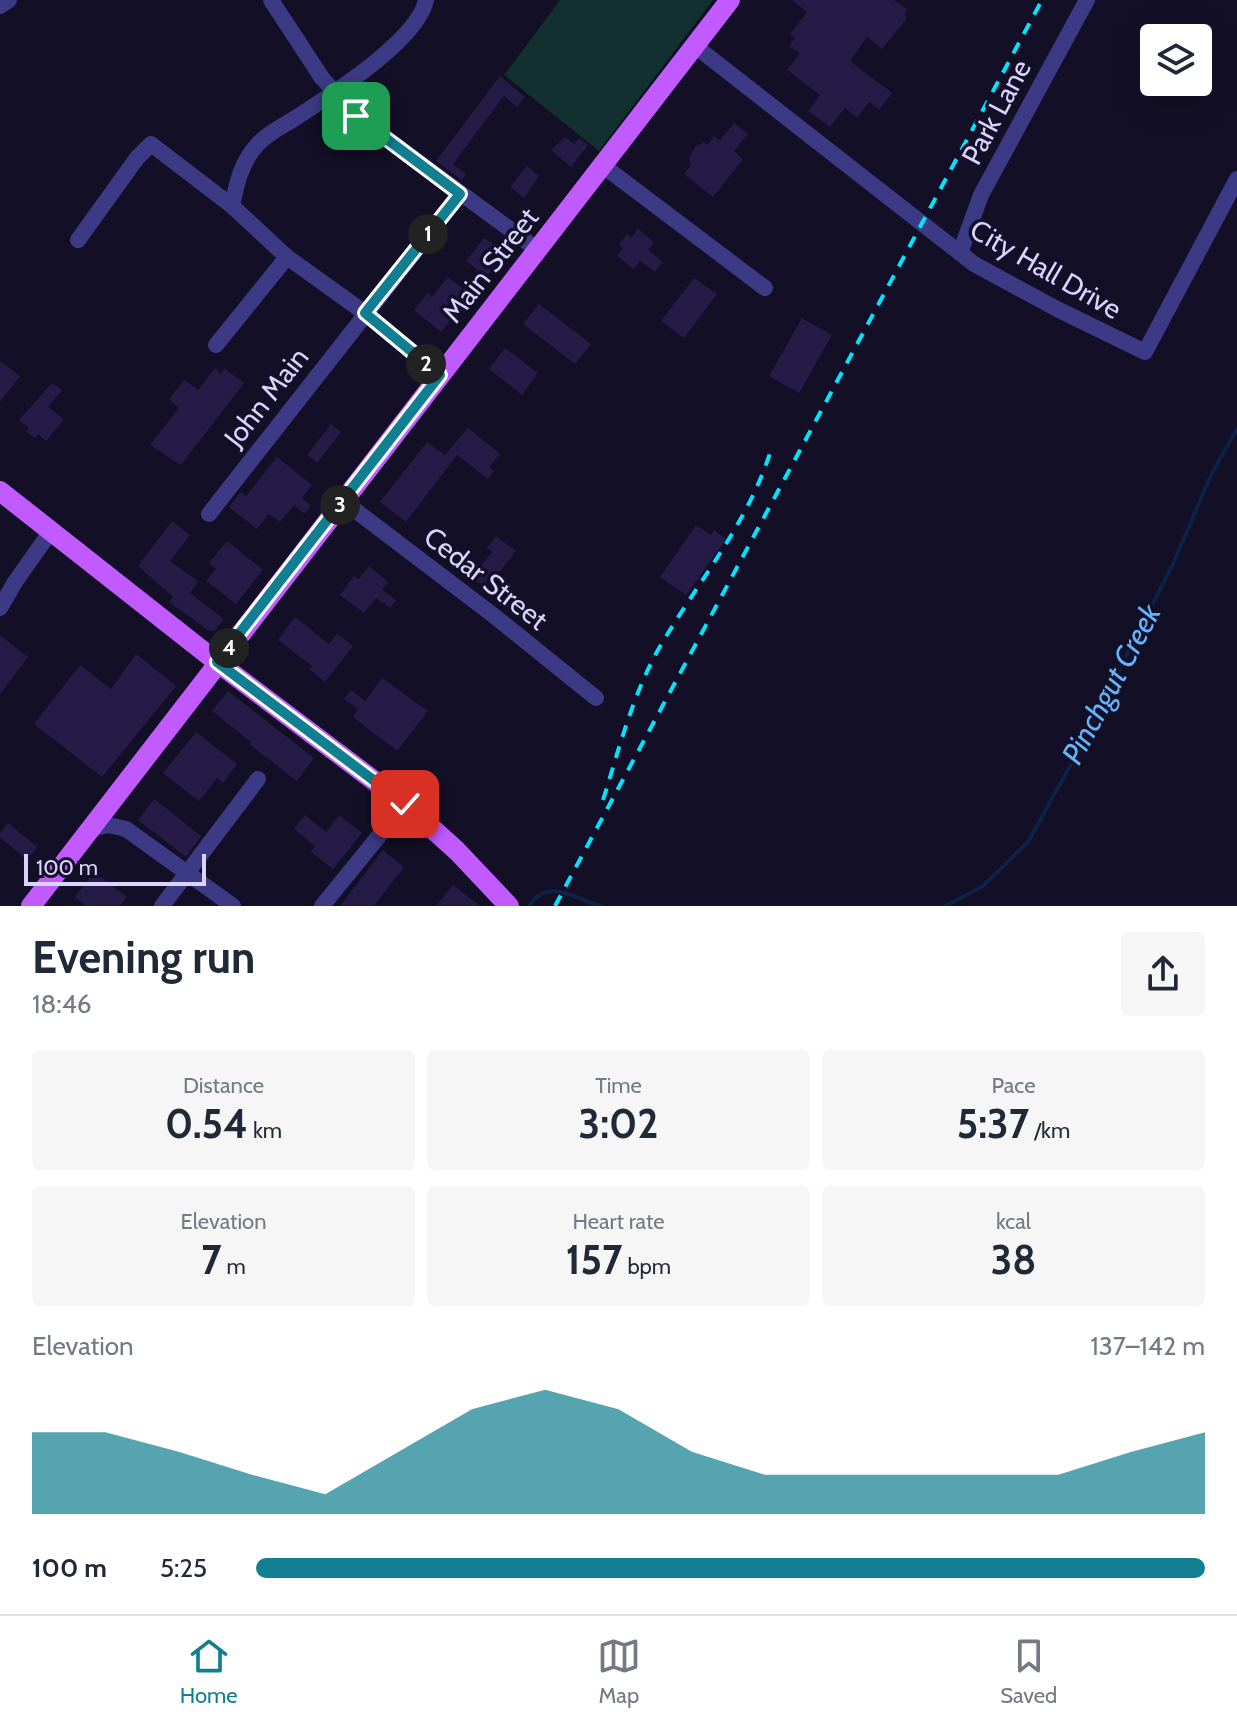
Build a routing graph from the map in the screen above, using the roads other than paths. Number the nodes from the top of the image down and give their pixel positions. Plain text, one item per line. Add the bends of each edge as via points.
1 (9, 0) edge
2 (271, 0) edge
3 (426, 0) edge
4 (730, 0) edge
5 (1087, 0) edge
6 (0, 6) edge
7 (695, 46) junction
8 (333, 93) junction
9 (602, 165) junction
10 (1237, 179) edge
11 (460, 194) junction
12 (232, 206) junction
13 (78, 240) dead end
14 (538, 250) junction
15 (960, 253) junction
16 (287, 257) junction
17 (765, 288) dead end
18 (365, 313) junction
19 (216, 345) dead end
20 (440, 375) junction
21 (0, 491) edge
22 (343, 501) junction
23 (209, 514) dead end
24 (51, 531) junction
25 (0, 608) edge
26 (217, 662) junction
27 (596, 698) dead end
28 (258, 779) dead end
29 (405, 804) junction
30 (90, 829) junction
31 (186, 875) junction
32 (508, 905) edge
33 (31, 906) edge
34 (162, 906) edge
35 (233, 906) edge
36 (322, 906) edge

1 - 6 street
2 - 8 street
3 - 8 street via 409,32
4 - 7 main road, Main Street
5 - 15 street, Park Lane via 981,195
7 - 9 main road, Main Street
7 - 15 street, City Hall Drive
8 - 11 street
8 - 12 street via 259,142 241,167
9 - 14 main road, Main Street
9 - 17 street
10 - 15 street, City Hall Drive via 1145,352
11 - 14 street
11 - 18 street, John Main
12 - 13 street via 151,144
12 - 16 street
14 - 20 main road, Main Street
16 - 18 street
16 - 19 street
18 - 20 street
18 - 23 street, John Main
20 - 22 main road, Main Street
21 - 24 main road
22 - 26 main road, Main Street
22 - 27 street, Cedar Street
24 - 25 street
24 - 26 main road
26 - 29 main road
26 - 30 main road, Main Street
28 - 31 street
29 - 32 main road
29 - 36 street
30 - 31 street via 126,829
30 - 33 main road, Main Street
31 - 34 street
31 - 35 street

